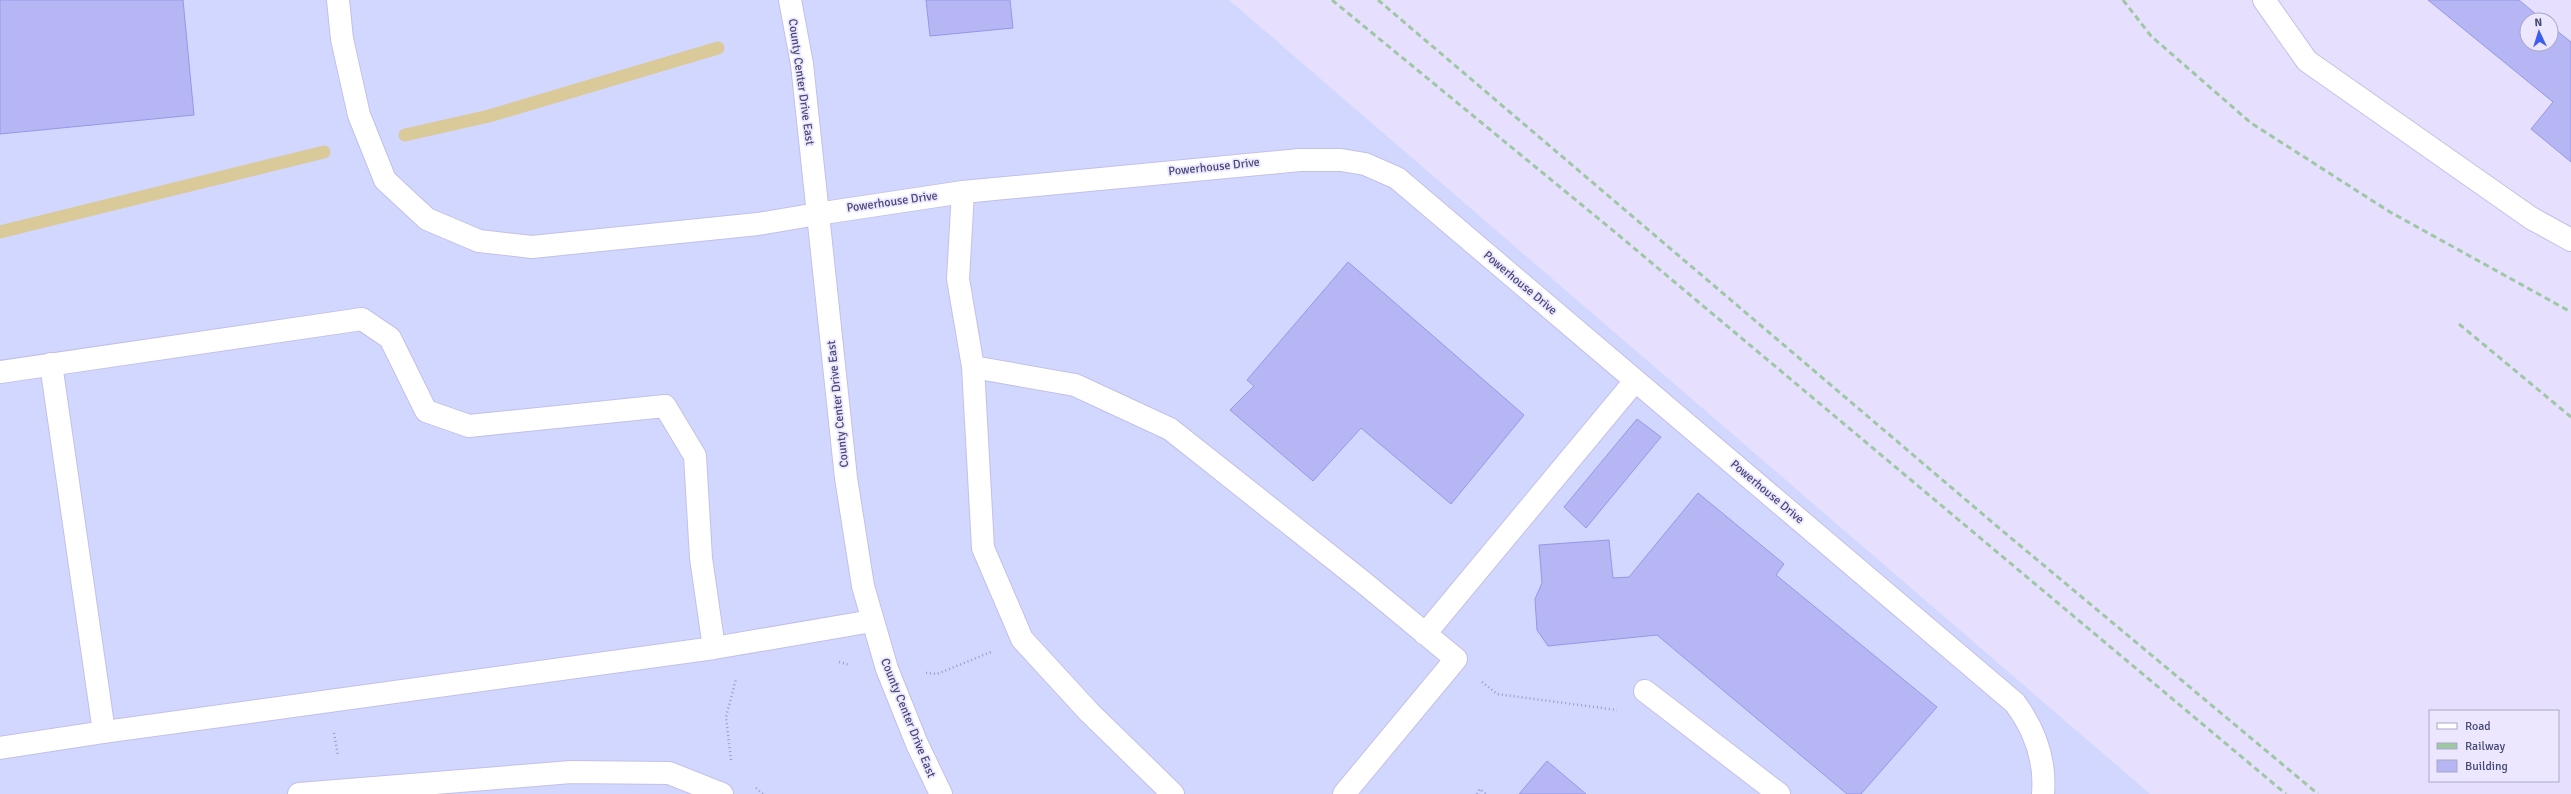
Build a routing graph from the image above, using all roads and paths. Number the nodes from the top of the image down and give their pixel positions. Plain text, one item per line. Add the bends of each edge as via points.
1 (338, 0) edge
2 (790, 0) edge
3 (2264, 0) edge
4 (963, 192) junction
5 (817, 214) junction
6 (2571, 240) edge
7 (52, 364) junction
8 (973, 367) junction
9 (0, 372) edge
10 (1636, 381) junction
11 (872, 621) junction
12 (1425, 634) junction
13 (1022, 639) junction
14 (714, 648) junction
15 (1456, 659) junction
16 (832, 661) dead end
17 (852, 665) dead end
18 (738, 672) dead end
19 (922, 673) dead end
20 (1652, 696) joint
21 (330, 701) junction
22 (104, 732) junction
23 (0, 748) edge
24 (732, 768) dead end
25 (753, 786) dead end
26 (341, 791) junction
27 (299, 794) edge
28 (722, 794) edge
29 (763, 794) edge
30 (941, 794) edge
31 (1173, 794) edge
32 (1344, 794) edge
33 (1477, 794) edge
34 (1486, 794) edge
35 (1779, 794) edge
36 (2043, 794) edge

1 - 5 street, Powerhouse Drive via 342,40 359,115 385,180 427,219 479,241 532,247 758,224
2 - 5 street, County Center Drive East via 802,64
3 - 6 street via 2307,62 2531,218
4 - 5 street, Powerhouse Drive
4 - 8 street via 958,279
4 - 10 street, Powerhouse Drive via 1272,162 1342,160 1365,164 1397,178
5 - 11 street, County Center Drive East via 851,513 863,586
7 - 9 street
7 - 14 street via 362,319 390,338 426,411 469,426 665,406 695,456 701,558
7 - 22 street
8 - 12 street via 1075,385 1170,429
8 - 13 street via 983,548
10 - 12 street
10 - 36 street, Powerhouse Drive via 2015,703 2025,717 2040,749
11 - 14 street
11 - 30 street, County Center Drive East via 901,707
12 - 15 street
13 - 19 path via 937,674
13 - 31 street via 1089,712
14 - 21 street
15 - 20 path via 1497,694 1646,714
15 - 32 street
16 - 17 path
18 - 24 path via 726,717
20 - 35 street
21 - 22 street
21 - 26 path
22 - 23 street
25 - 29 path
26 - 27 street
26 - 28 street via 572,772 670,774
33 - 34 path via 1480,789

